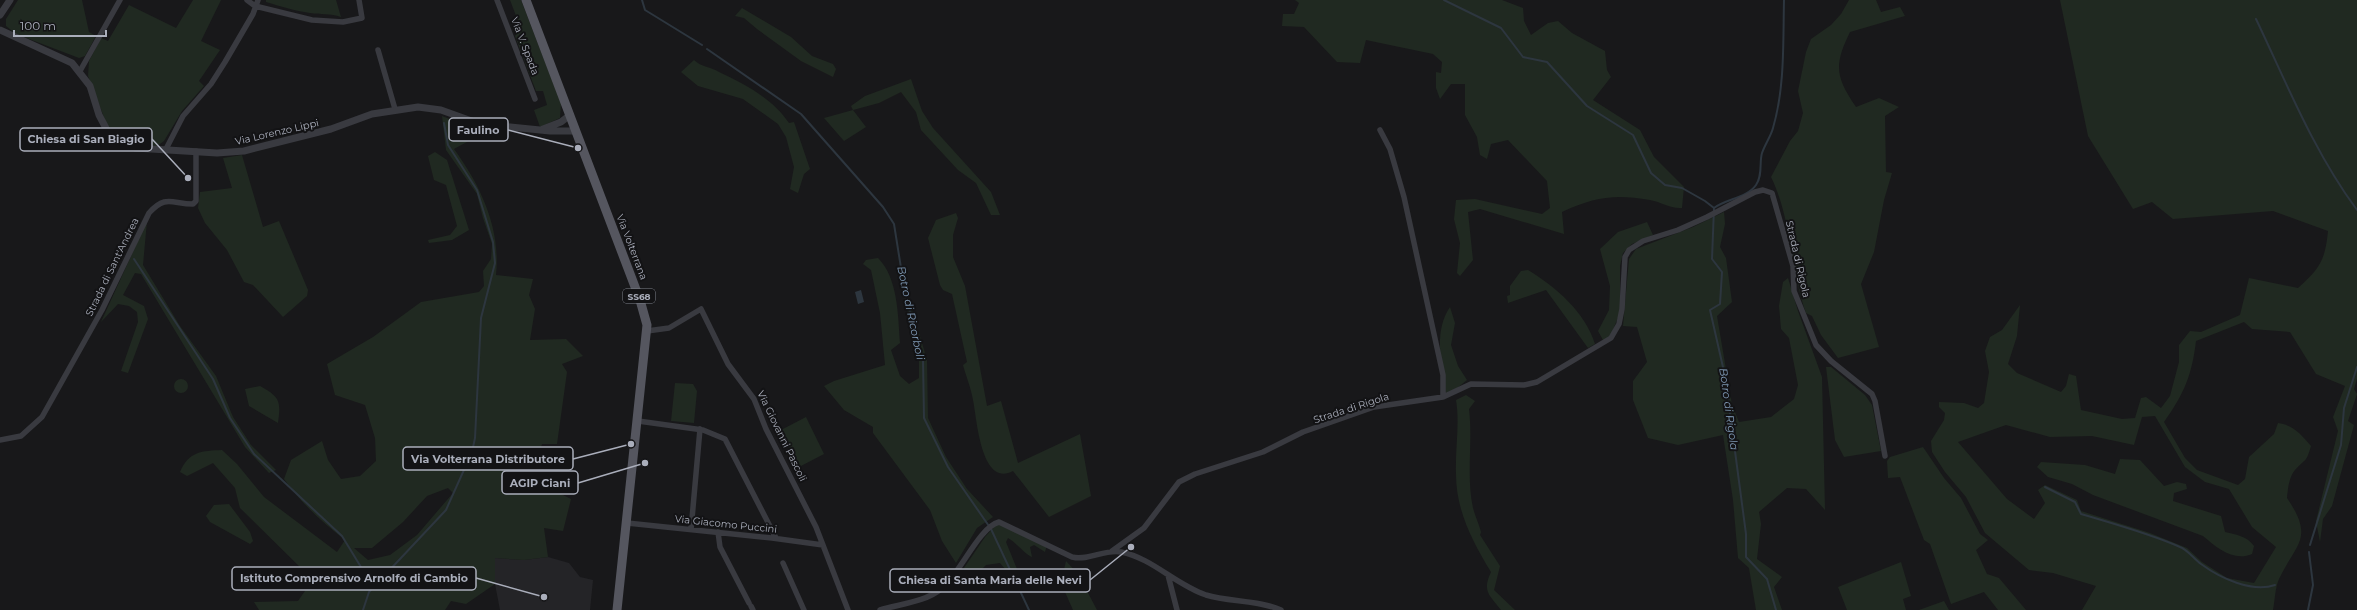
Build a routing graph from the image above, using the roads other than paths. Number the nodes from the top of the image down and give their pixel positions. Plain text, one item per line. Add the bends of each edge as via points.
1 (10, 0) edge
2 (120, 0) edge
3 (247, 0) edge
4 (258, 0) edge
5 (360, 0) edge
6 (497, 0) edge
7 (526, 0) edge
8 (255, 6) junction
9 (0, 15) edge
10 (0, 30) edge
11 (378, 50) dead end
12 (80, 70) junction
13 (535, 99) dead end
14 (395, 109) junction
15 (570, 115) junction
16 (541, 130) junction
17 (1380, 130) dead end
18 (575, 131) junction
19 (166, 150) junction
20 (196, 152) junction
21 (647, 330) junction
22 (1443, 397) junction
23 (638, 421) junction
24 (700, 429) junction
25 (0, 440) edge
26 (1885, 456) dead end
27 (627, 523) junction
28 (691, 530) junction
29 (718, 532) junction
30 (776, 538) junction
31 (823, 545) junction
32 (1112, 551) junction
33 (783, 563) dead end
34 (1168, 575) junction
35 (751, 606) edge
36 (617, 610) edge
37 (804, 610) edge
38 (848, 610) edge
39 (880, 610) edge
40 (1177, 610) edge
41 (1281, 610) edge

1 - 9 street
2 - 12 street
3 - 8 street
4 - 8 street
5 - 8 street via 362,18 343,22 302,19
6 - 13 street, Via V. Spada
7 - 15 main road, Via Volterrana / SS68
8 - 19 street via 225,62 211,84 183,116
10 - 12 street, Via Lorenzo Lippi via 63,58
11 - 14 street
12 - 19 street, Via Lorenzo Lippi via 90,86 103,125 114,139 135,148
14 - 16 street, Via Lorenzo Lippi via 430,108 480,124
14 - 20 street, Via Lorenzo Lippi via 372,114 331,129 244,151
15 - 16 street, Via Lorenzo Lippi via 558,124
15 - 18 main road, Via Volterrana / SS68
16 - 18 street, Via Lorenzo Lippi
17 - 22 street via 1390,150 1404,197 1443,375
18 - 21 main road, Via Volterrana / SS68 via 642,304
19 - 20 street, Via Lorenzo Lippi
20 - 25 street, Strada di Sant'Andrea via 196,201 193,204 172,200 163,202 155,205 148,213 102,310 42,417 21,436
21 - 23 main road, Via Volterrana / SS68
21 - 31 street, Via Giovanni Pascoli via 669,328 701,309 726,360 754,399
22 - 26 street, Strada di Rigola via 1471,384 1524,385 1537,382 1612,338 1622,309 1624,257 1629,250 1763,190 1772,193 1792,266 1794,291 1816,344 1830,361 1872,394
22 - 32 street, Strada di Rigola via 1374,407 1303,432 1263,452 1195,474 1179,482 1144,528
23 - 24 street
23 - 27 main road, Via Volterrana / SS68
24 - 28 street
24 - 30 street via 719,435 731,446
27 - 28 street, Via Giacomo Puccini
27 - 36 main road, Via Volterrana / SS68
28 - 29 street, Via Giacomo Puccini
29 - 30 street, Via Giacomo Puccini
29 - 35 street via 720,547
30 - 31 street, Via Giacomo Puccini
31 - 38 street, Via Giovanni Pascoli
32 - 34 street via 1136,558
32 - 39 street via 1082,558 1072,557 1003,522 996,523 983,534 959,570 938,591
33 - 37 street
34 - 40 street
34 - 41 street via 1206,595

